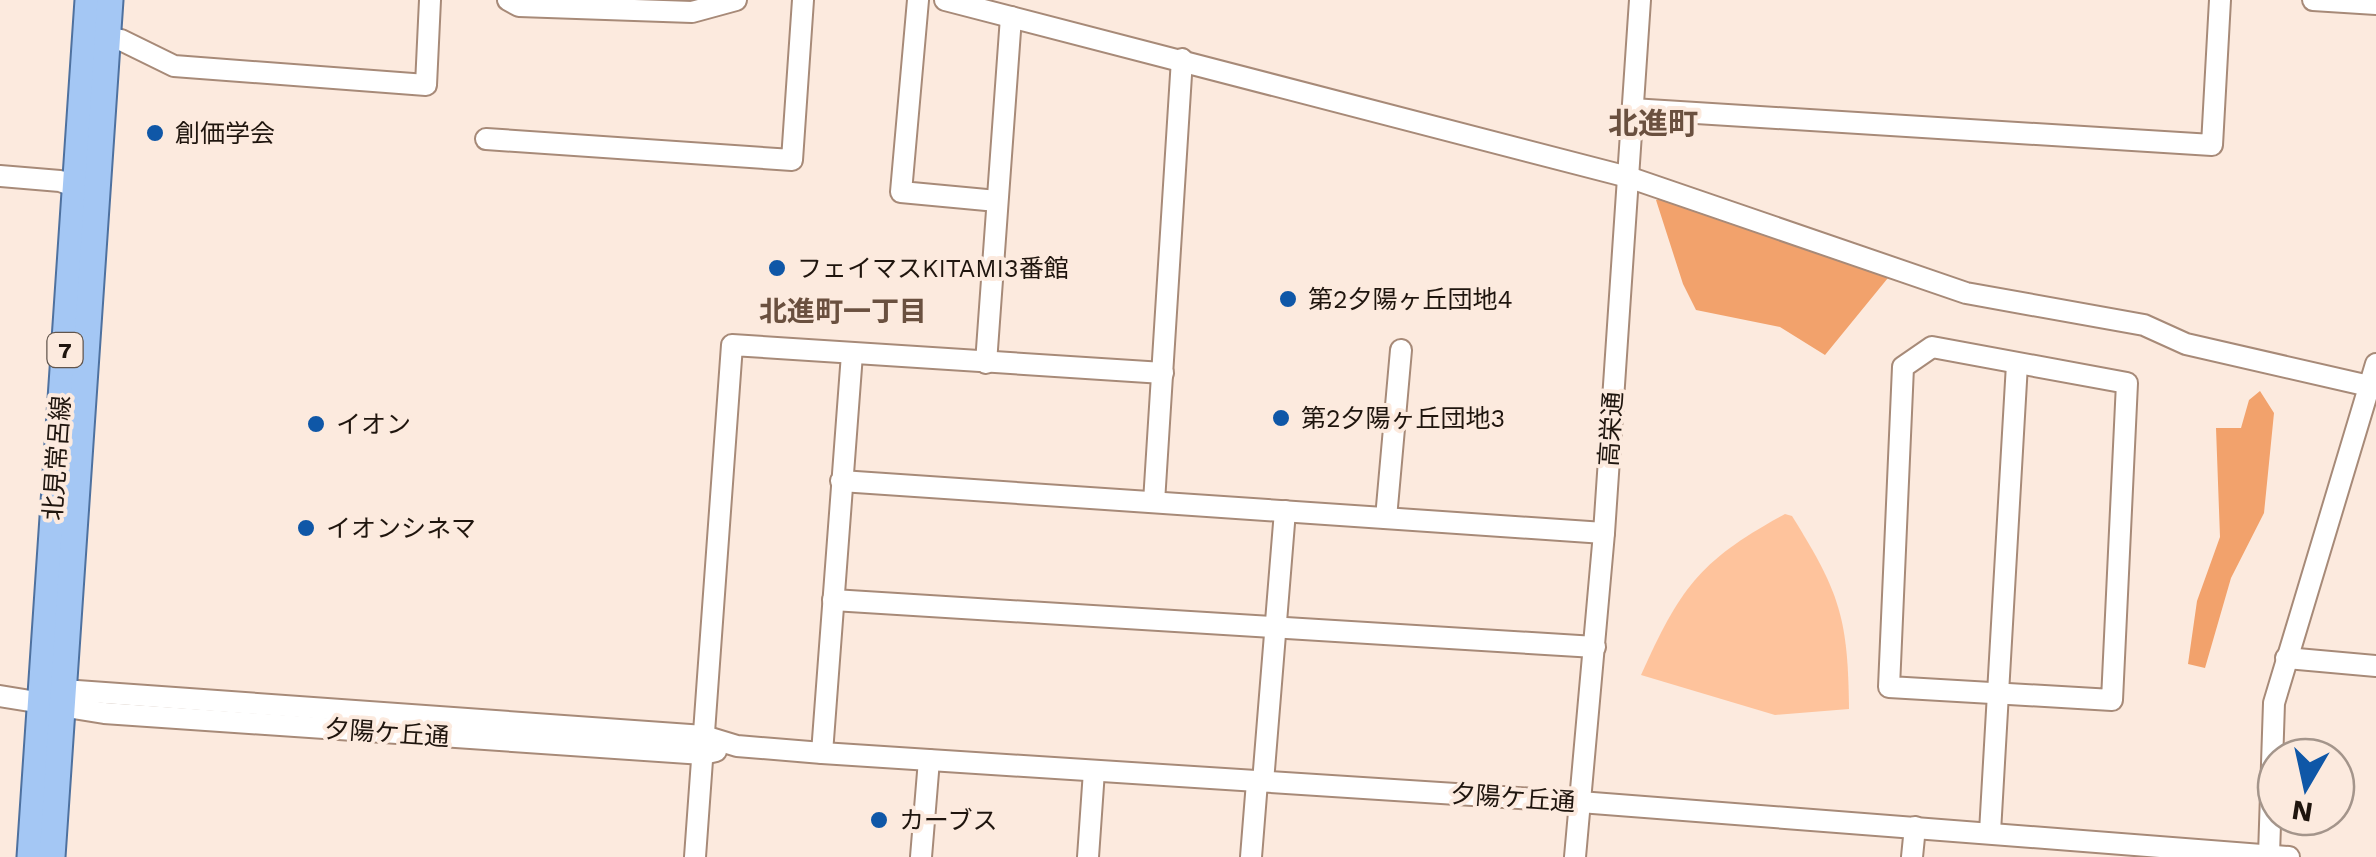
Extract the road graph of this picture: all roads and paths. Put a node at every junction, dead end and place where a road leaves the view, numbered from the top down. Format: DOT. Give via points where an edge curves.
graph roads {
  1 [pos="88,0"];
  2 [pos="110,0"];
  3 [pos="430,0"];
  4 [pos="508,0"];
  5 [pos="736,0"];
  6 [pos="803,0"];
  7 [pos="918,0"];
  8 [pos="945,0"];
  9 [pos="1640,0"];
  10 [pos="2220,0"];
  11 [pos="2313,0"];
  12 [pos="2376,4"];
  13 [pos="1011,17"];
  14 [pos="97,35"];
  15 [pos="1182,59"];
  16 [pos="1632,108"];
  17 [pos="486,139"];
  18 [pos="0,176"];
  19 [pos="1628,177"];
  20 [pos="86,191"];
  21 [pos="997,201"];
  22 [pos="1402,350"];
  23 [pos="852,354"];
  24 [pos="986,363"];
  25 [pos="2017,364"];
  26 [pos="2376,364"];
  27 [pos="1163,374"];
  28 [pos="2369,386"];
  29 [pos="841,481"];
  30 [pos="1154,502"];
  31 [pos="1285,511"];
  32 [pos="1386,518"];
  33 [pos="1604,532"];
  34 [pos="833,600"];
  35 [pos="1276,625"];
  36 [pos="1595,647"];
  37 [pos="2286,658"];
  38 [pos="2376,666"];
  39 [pos="1999,694"];
  40 [pos="0,696"];
  41 [pos="54,699"];
  42 [pos="704,745"];
  43 [pos="822,753"];
  44 [pos="929,760"];
  45 [pos="1094,771"];
  46 [pos="1260,782"];
  47 [pos="1580,802"];
  48 [pos="1915,828"];
  49 [pos="1990,832"];
  50 [pos="2170,852"];
  51 [pos="2279,856"];
  52 [pos="30,857"];
  53 [pos="52,857"];
  54 [pos="696,857"];
  55 [pos="921,857"];
  56 [pos="1088,857"];
  57 [pos="1251,857"];
  58 [pos="1576,857"];
  59 [pos="1912,857"];
  1 -- 14 [label="main road, 北見常呂線 / 7"];
  2 -- 14 [label="main road, 北見常呂線 / 7"];
  3 -- 14 [label="street" via="426,85 174,66"];
  4 -- 5 [label="street" via="518,6 692,12"];
  6 -- 17 [label="street" via="792,160"];
  7 -- 21 [label="street" via="901,192"];
  8 -- 13 [label="street"];
  9 -- 16 [label="street, 高栄通"];
  10 -- 16 [label="street" via="2212,145"];
  11 -- 12 [label="street"];
  13 -- 15 [label="street"];
  13 -- 21 [label="street"];
  14 -- 20 [label="main road, 北見常呂線 / 7"];
  15 -- 19 [label="street"];
  15 -- 27 [label="street"];
  16 -- 19 [label="street, 高栄通"];
  18 -- 20 [label="street" via="60,181"];
  19 -- 28 [label="street" via="1966,294 2144,325 2186,344"];
  19 -- 33 [label="street, 高栄通"];
  20 -- 41 [label="main road, 北見常呂線 / 7"];
  21 -- 24 [label="street"];
  22 -- 32 [label="street"];
  23 -- 24 [label="street"];
  23 -- 29 [label="street"];
  23 -- 42 [label="street" via="732,345"];
  24 -- 27 [label="street"];
  25 -- 39 [label="street"];
  25 -- 39 [label="street" via="2127,383 2112,700"];
  25 -- 39 [label="street" via="1932,347 1903,367 1889,686"];
  26 -- 28 [label="street"];
  27 -- 30 [label="street"];
  28 -- 37 [label="street"];
  29 -- 30 [label="street"];
  29 -- 34 [label="street"];
  30 -- 31 [label="street"];
  31 -- 32 [label="street"];
  31 -- 35 [label="street"];
  32 -- 33 [label="street"];
  33 -- 36 [label="street, 高栄通"];
  34 -- 35 [label="street"];
  34 -- 43 [label="street"];
  35 -- 36 [label="street"];
  35 -- 46 [label="street"];
  36 -- 47 [label="street, 高栄通"];
  37 -- 38 [label="street"];
  37 -- 51 [label="street" via="2274,703"];
  39 -- 49 [label="street"];
  40 -- 41 [label="street, 夕陽ケ丘通"];
  41 -- 42 [label="street, 夕陽ケ丘通"];
  41 -- 52 [label="main road, 北見常呂線 / 7"];
  41 -- 53 [label="main road, 北見常呂線 / 7"];
  42 -- 43 [label="street, 夕陽ケ丘通"];
  42 -- 54 [label="street"];
  43 -- 44 [label="street, 夕陽ケ丘通"];
  44 -- 45 [label="street, 夕陽ケ丘通"];
  44 -- 55 [label="street"];
  45 -- 46 [label="street, 夕陽ケ丘通"];
  45 -- 56 [label="street"];
  46 -- 47 [label="street, 夕陽ケ丘通"];
  46 -- 57 [label="street"];
  47 -- 48 [label="street, 夕陽ケ丘通"];
  47 -- 58 [label="street, 高栄通"];
  48 -- 49 [label="street, 夕陽ケ丘通"];
  48 -- 59 [label="street"];
  49 -- 50 [label="street, 夕陽ケ丘通"];
  50 -- 51 [label="street, 夕陽ケ丘通"];
}
